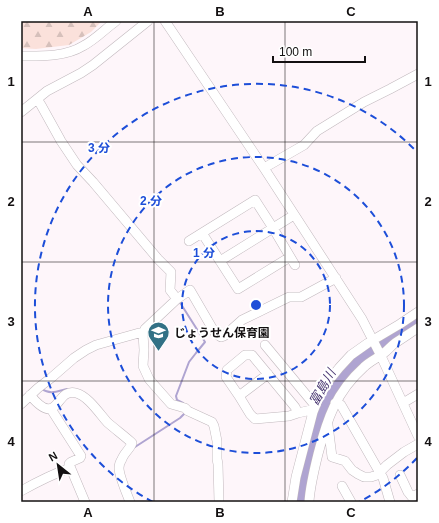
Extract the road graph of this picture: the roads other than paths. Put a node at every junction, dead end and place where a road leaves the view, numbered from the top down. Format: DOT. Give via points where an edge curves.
graph roads {
  1 [pos="116,21"];
  2 [pos="148,21"];
  3 [pos="165,21"];
  4 [pos="21,56"];
  5 [pos="418,74"];
  6 [pos="37,99"];
  7 [pos="21,112"];
  8 [pos="264,168"];
  9 [pos="294,215"];
  10 [pos="273,228"];
  11 [pos="202,233"];
  12 [pos="188,242"];
  13 [pos="220,261"];
  14 [pos="336,278"];
  15 [pos="176,299"];
  16 [pos="418,312"];
  17 [pos="418,328"];
  18 [pos="143,333"];
  19 [pos="373,341"];
  20 [pos="265,345"];
  21 [pos="380,354"];
  22 [pos="268,374"];
  23 [pos="418,394"];
  24 [pos="30,395"];
  25 [pos="239,396"];
  26 [pos="336,402"];
  27 [pos="403,403"];
  28 [pos="21,404"];
  29 [pos="314,408"];
  30 [pos="51,409"];
  31 [pos="298,412"];
  32 [pos="327,422"];
  33 [pos="418,436"];
  34 [pos="418,444"];
  35 [pos="70,468"];
  36 [pos="380,472"];
  37 [pos="400,475"];
  38 [pos="342,486"];
  39 [pos="21,492"];
  40 [pos="413,498"];
  41 [pos="85,502"];
  42 [pos="130,502"];
  43 [pos="219,502"];
  44 [pos="292,502"];
  45 [pos="309,502"];
  46 [pos="351,502"];
  47 [pos="390,502"];
  1 -- 4 [label="street" via="83,47 70,52"];
  2 -- 6 [label="street" via="93,65"];
  3 -- 8 [label="street"];
  5 -- 8 [label="street" via="364,102 317,131 304,145"];
  6 -- 7 [label="street"];
  6 -- 15 [label="street" via="77,165 171,272 170,290"];
  8 -- 9 [label="street"];
  9 -- 10 [label="street"];
  9 -- 14 [label="street"];
  10 -- 11 [label="street" via="255,200"];
  10 -- 13 [label="street"];
  10 -- 13 [label="street" via="292,261 238,289"];
  11 -- 12 [label="street"];
  11 -- 13 [label="street"];
  14 -- 15 [label="street" via="301,297 288,297 242,320 221,338 190,290"];
  14 -- 19 [label="street"];
  15 -- 18 [label="street"];
  16 -- 19 [label="street"];
  17 -- 21 [label="street"];
  18 -- 24 [label="street" via="86,350"];
  18 -- 43 [label="street" via="143,366 149,379 171,404 212,422 214,426 217,441"];
  19 -- 21 [label="street"];
  19 -- 29 [label="street" via="351,355 339,368"];
  20 -- 29 [label="street" via="313,403"];
  21 -- 26 [label="street" via="352,378"];
  21 -- 27 [label="street"];
  22 -- 25 [label="street"];
  22 -- 25 [label="street" via="252,355 245,355 227,370 226,377"];
  22 -- 31 [label="street"];
  23 -- 27 [label="street"];
  24 -- 28 [label="street"];
  24 -- 30 [label="street" via="42,407"];
  25 -- 31 [label="street" via="255,419 289,416"];
  26 -- 32 [label="street"];
  26 -- 36 [label="street"];
  27 -- 33 [label="street"];
  29 -- 31 [label="street"];
  29 -- 44 [label="street"];
  30 -- 35 [label="street" via="81,456 69,464"];
  30 -- 42 [label="street" via="69,393 83,395 108,423 132,443 124,454 119,469"];
  32 -- 36 [label="street" via="332,457 345,461 352,470 364,477 371,477"];
  32 -- 45 [label="street" via="310,488"];
  34 -- 36 [label="street"];
  35 -- 39 [label="street"];
  35 -- 41 [label="street"];
  36 -- 47 [label="street"];
  37 -- 40 [label="street"];
  38 -- 46 [label="street"];
}
